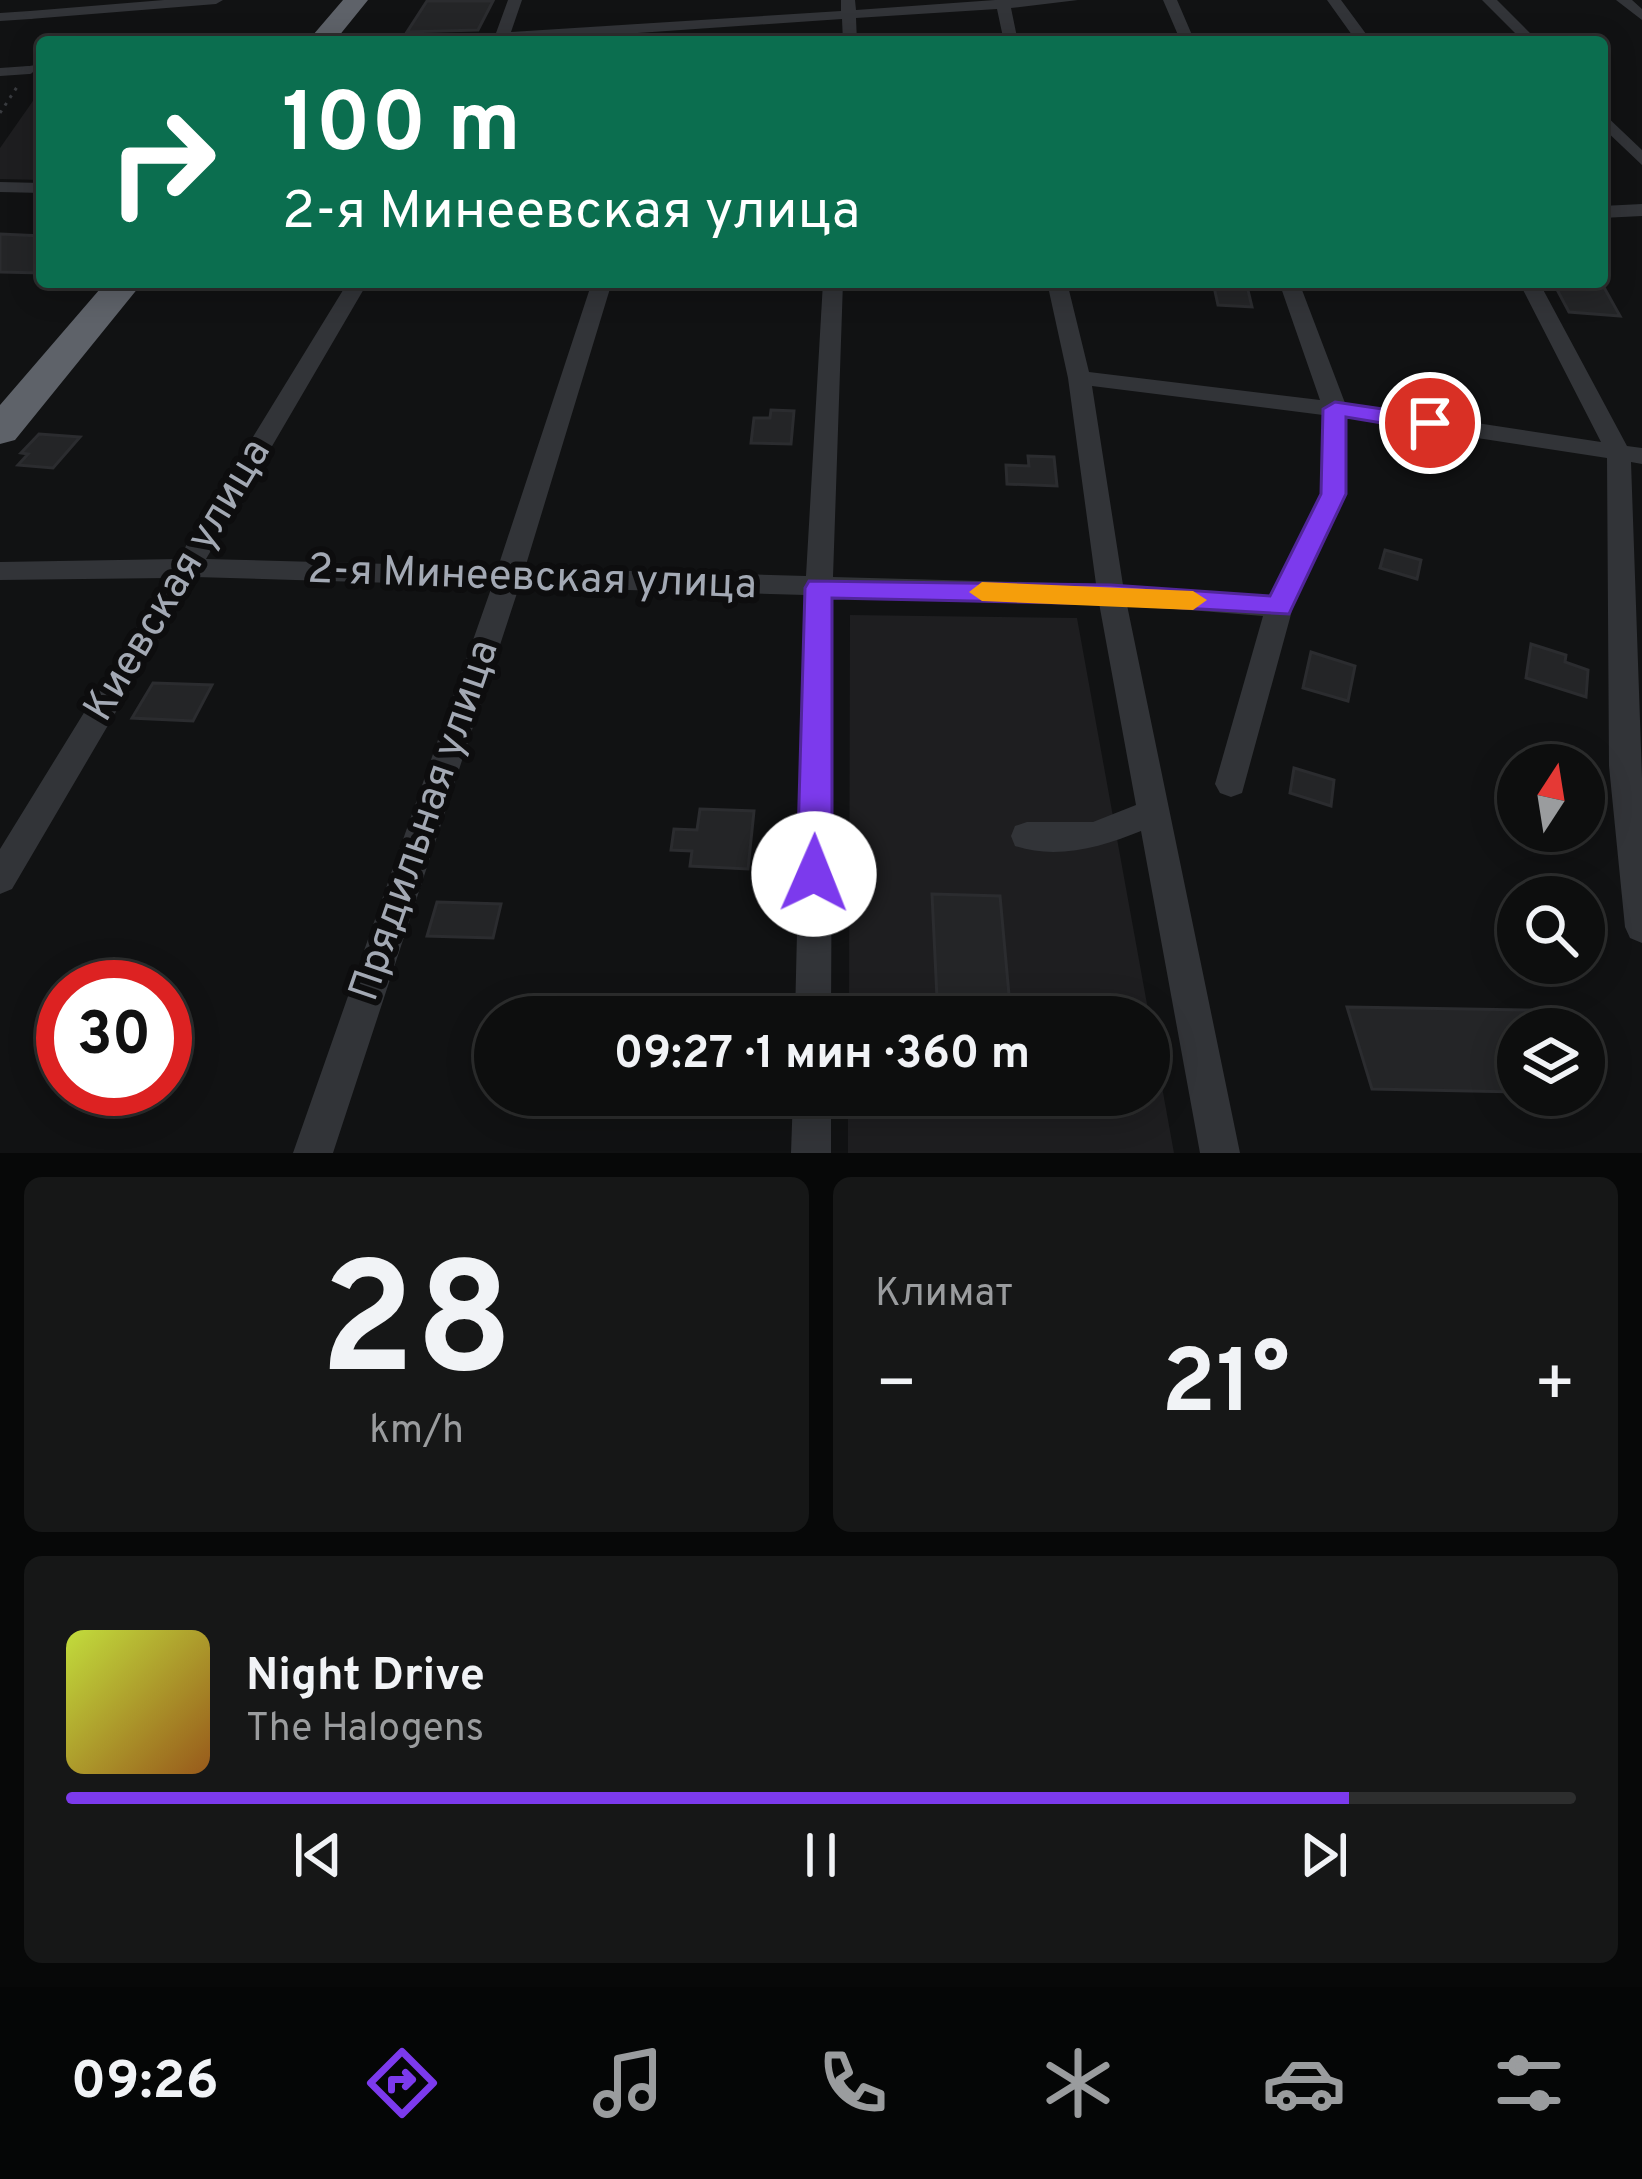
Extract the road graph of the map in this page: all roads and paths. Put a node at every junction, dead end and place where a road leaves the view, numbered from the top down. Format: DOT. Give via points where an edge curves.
graph roads {
  1 [pos="212,0"];
  2 [pos="356,0"];
  3 [pos="368,0"];
  4 [pos="515,0"];
  5 [pos="1071,0"];
  6 [pos="1170,0"];
  7 [pos="1334,0"];
  8 [pos="1489,0"];
  9 [pos="1623,0"];
  10 [pos="1004,2"];
  11 [pos="849,8"];
  12 [pos="30,15"];
  13 [pos="1642,16"];
  14 [pos="0,17"];
  15 [pos="678,35"];
  16 [pos="325,36"];
  17 [pos="339,36"];
  18 [pos="502,36"];
  19 [pos="643,36"];
  20 [pos="1010,36"];
  21 [pos="1185,36"];
  22 [pos="1361,36"];
  23 [pos="1526,36"];
  24 [pos="36,69"];
  25 [pos="0,72"];
  26 [pos="0,112"];
  27 [pos="1608,123"];
  28 [pos="1642,160"];
  29 [pos="0,187"];
  30 [pos="36,188"];
  31 [pos="1642,210"];
  32 [pos="1608,212"];
  33 [pos="102,288"];
  34 [pos="120,288"];
  35 [pos="354,288"];
  36 [pos="600,288"];
  37 [pos="833,288"];
  38 [pos="1058,288"];
  39 [pos="1291,288"];
  40 [pos="1533,288"];
  41 [pos="1079,378"];
  42 [pos="0,403"];
  43 [pos="1335,409"];
  44 [pos="0,430"];
  45 [pos="1630,454"];
  46 [pos="186,568"];
  47 [pos="0,572"];
  48 [pos="508,579"];
  49 [pos="819,588"];
  50 [pos="1111,594"];
  51 [pos="1279,607"];
  52 [pos="1634,641"];
  53 [pos="1634,768"];
  54 [pos="1232,784"];
  55 [pos="1154,812"];
  56 [pos="1028,836"];
  57 [pos="0,879"];
  58 [pos="1642,927"];
  59 [pos="813,996"];
  60 [pos="812,1116"];
  61 [pos="314,1153"];
  62 [pos="811,1153"];
  63 [pos="1220,1153"];
  1 -- 12 [label="street"];
  2 -- 16 [label="highway"];
  3 -- 17 [label="highway"];
  4 -- 18 [label="street"];
  5 -- 10 [label="street"];
  6 -- 21 [label="street"];
  7 -- 22 [label="street"];
  8 -- 23 [label="street"];
  9 -- 13 [label="street"];
  10 -- 11 [label="street"];
  10 -- 20 [label="street"];
  11 -- 15 [label="street"];
  12 -- 14 [label="lane"];
  15 -- 19 [label="street"];
  24 -- 25 [label="lane"];
  24 -- 26 [label="path"];
  27 -- 28 [label="street"];
  29 -- 30 [label="street"];
  31 -- 32 [label="street"];
  33 -- 42 [label="highway"];
  34 -- 44 [label="highway"];
  35 -- 46 [label="street, Киевская улица"];
  36 -- 48 [label="street, Прядильная улица"];
  37 -- 49 [label="street"];
  38 -- 41 [label="street"];
  39 -- 43 [label="street"];
  40 -- 45 [label="street"];
  41 -- 43 [label="street"];
  41 -- 50 [label="street"];
  43 -- 45 [label="street"];
  43 -- 51 [label="street" via="1334,494"];
  45 -- 52 [label="street"];
  46 -- 47 [label="street, 2-я Минеевская улица"];
  46 -- 48 [label="street, 2-я Минеевская улица"];
  46 -- 57 [label="street, Киевская улица"];
  48 -- 49 [label="street, 2-я Минеевская улица"];
  48 -- 61 [label="street, Прядильная улица"];
  49 -- 50 [label="street, 2-я Минеевская улица"];
  49 -- 59 [label="street"];
  50 -- 51 [label="street, 2-я Минеевская улица"];
  50 -- 55 [label="street"];
  51 -- 54 [label="street"];
  52 -- 53 [label="street"];
  53 -- 58 [label="street"];
  55 -- 56 [label="street" via="1094,836"];
  55 -- 63 [label="street"];
  60 -- 62 [label="street"];
}
